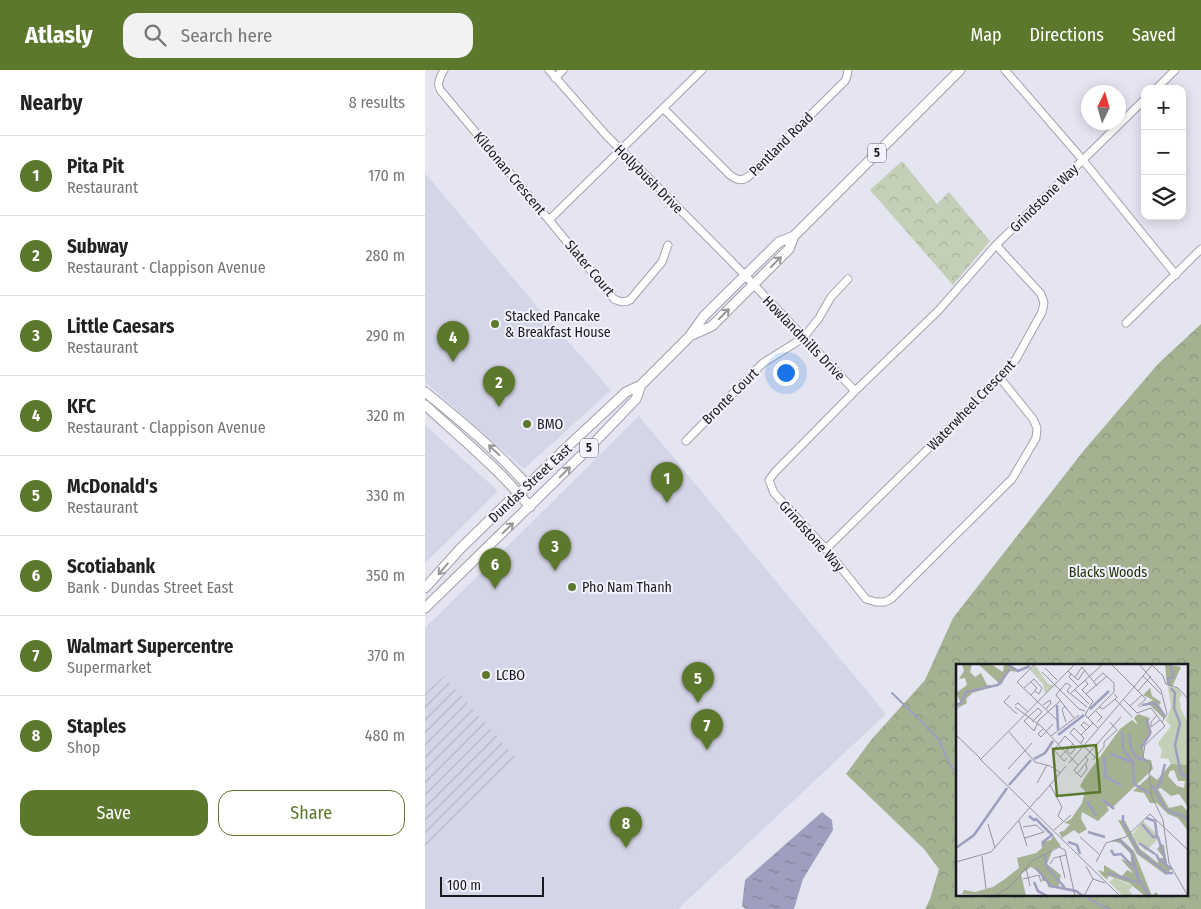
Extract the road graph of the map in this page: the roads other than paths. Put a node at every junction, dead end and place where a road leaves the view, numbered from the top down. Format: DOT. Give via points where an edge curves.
graph roads {
  1 [pos="444,70"];
  2 [pos="549,70"];
  3 [pos="563,70"];
  4 [pos="702,70"];
  5 [pos="848,70"];
  6 [pos="961,70"];
  7 [pos="1005,70"];
  8 [pos="1175,70"];
  9 [pos="555,78"];
  10 [pos="1160,85"];
  11 [pos="1141,103"];
  12 [pos="663,108"];
  13 [pos="621,150"];
  14 [pos="1082,159"];
  15 [pos="549,220"];
  16 [pos="794,236"];
  17 [pos="668,245"];
  18 [pos="996,245"];
  19 [pos="1201,249"];
  20 [pos="1176,274"];
  21 [pos="745,276"];
  22 [pos="848,279"];
  23 [pos="753,285"];
  24 [pos="1126,323"];
  25 [pos="689,337"];
  26 [pos="803,338"];
  27 [pos="1000,378"];
  28 [pos="641,385"];
  29 [pos="855,391"];
  30 [pos="425,392"];
  31 [pos="425,405"];
  32 [pos="685,442"];
  33 [pos="528,486"];
  34 [pos="519,494"];
  35 [pos="539,498"];
  36 [pos="530,507"];
  37 [pos="826,549"];
  38 [pos="425,588"];
  39 [pos="425,608"];
  1 -- 15 [label="street, Kildonan Crescent" via="438,87"];
  2 -- 9 [label="street, Hollybush Drive"];
  3 -- 9 [label="street"];
  4 -- 12 [label="street, Kildonan Crescent"];
  5 -- 12 [label="street, Pentland Road" via="845,81 745,179 735,179 730,175"];
  6 -- 16 [label="main road, Dundas Street East / 5"];
  7 -- 14 [label="street"];
  8 -- 10 [label="street"];
  9 -- 13 [label="street, Hollybush Drive"];
  11 -- 14 [label="street, Grindstone Way"];
  12 -- 13 [label="street, Kildonan Crescent"];
  13 -- 15 [label="street, Kildonan Crescent"];
  13 -- 21 [label="street, Hollybush Drive"];
  14 -- 18 [label="street, Grindstone Way"];
  14 -- 20 [label="street"];
  15 -- 17 [label="street, Slater Court" via="600,283 620,302 630,300 662,262"];
  16 -- 21 [label="main road, Dundas Street East / 5" via="779,242"];
  23 -- 16 [label="main road, Dundas Street East / 5, one-way" via="789,249"];
  18 -- 27 [label="street, Waterwheel Crescent" via="1041,294 1044,302 1042,312 1016,359"];
  18 -- 29 [label="street, Grindstone Way" via="939,310"];
  19 -- 20 [label="street"];
  20 -- 24 [label="street"];
  21 -- 23 [label="street, Hollybush Drive"];
  21 -- 25 [label="main road, Dundas Street East / 5" via="704,316"];
  22 -- 26 [label="street, Bronte Court" via="831,297"];
  25 -- 23 [label="main road, Dundas Street East / 5, one-way" via="711,326"];
  23 -- 26 [label="street, Howlandmills Drive"];
  25 -- 28 [label="main road, Dundas Street East / 5"];
  26 -- 29 [label="street, Howlandmills Drive"];
  26 -- 32 [label="street, Bronte Court" via="763,363"];
  27 -- 37 [label="street, Waterwheel Crescent"];
  27 -- 37 [label="street, Grindstone Way" via="1033,419 1037,428 1036,438 1012,479 891,599 876,602 866,598"];
  28 -- 33 [label="main road, Dundas Street East / 5" via="626,392"];
  35 -- 28 [label="main road, Dundas Street East / 5, one-way" via="636,399"];
  29 -- 37 [label="street, Grindstone Way" via="769,480 774,493"];
  33 -- 30 [label="main road, one-way" via="486,443"];
  31 -- 34 [label="main road"];
  33 -- 34 [label="main road, Dundas Street East / 5"];
  33 -- 35 [label="street"];
  34 -- 36 [label="main road"];
  34 -- 38 [label="main road, Dundas Street East / 5, one-way"];
  35 -- 36 [label="main road, Dundas Street East / 5"];
  39 -- 36 [label="main road, Dundas Street East / 5, one-way"];
}
